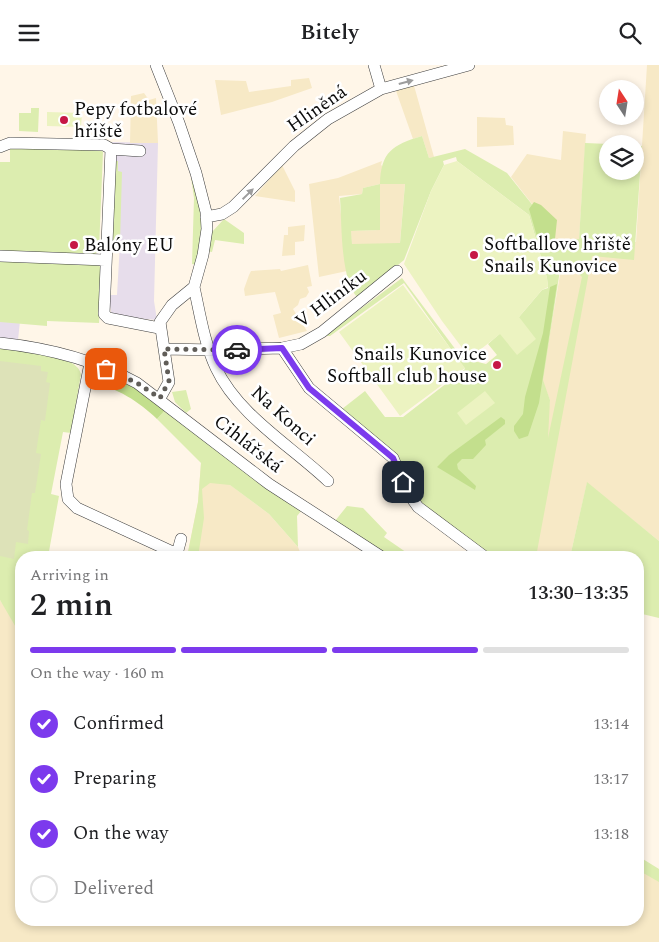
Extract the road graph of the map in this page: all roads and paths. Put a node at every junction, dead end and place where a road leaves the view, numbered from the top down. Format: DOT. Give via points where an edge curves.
graph roads {
  1 [pos="156,65"];
  2 [pos="374,65"];
  3 [pos="469,65"];
  4 [pos="381,89"];
  5 [pos="0,147"];
  6 [pos="111,149"];
  7 [pos="140,151"];
  8 [pos="206,217"];
  9 [pos="0,256"];
  10 [pos="106,260"];
  11 [pos="398,271"];
  12 [pos="194,287"];
  13 [pos="159,328"];
  14 [pos="0,343"];
  15 [pos="282,348"];
  16 [pos="164,349"];
  17 [pos="209,350"];
  18 [pos="90,363"];
  19 [pos="160,398"];
  20 [pos="328,481"];
  21 [pos="181,539"];
  22 [pos="166,551"];
  23 [pos="177,551"];
  24 [pos="373,551"];
  25 [pos="477,551"];
  1 -- 8 [label="street" via="196,173"];
  2 -- 4 [label="street"];
  4 -- 3 [label="street, Hliněná, one-way"];
  8 -- 4 [label="street, Hliněná, one-way" via="226,212 309,134 328,119"];
  5 -- 6 [label="street" via="10,143 38,143 104,145"];
  6 -- 7 [label="street"];
  6 -- 10 [label="street"];
  8 -- 12 [label="street" via="206,240"];
  9 -- 10 [label="street"];
  10 -- 13 [label="street" via="104,316"];
  11 -- 15 [label="street, V Hliníku" via="317,335 301,344"];
  12 -- 13 [label="street" via="166,312"];
  12 -- 17 [label="street, Na Konci"];
  13 -- 16 [label="street"];
  14 -- 18 [label="street, Cihlářská" via="42,349"];
  15 -- 17 [label="street, V Hliníku"];
  15 -- 25 [label="street, V Hliníku" via="309,388 393,458 408,493 418,507"];
  16 -- 17 [label="street, V Hliníku"];
  16 -- 19 [label="street" via="169,381"];
  17 -- 20 [label="street, Na Konci" via="221,378 238,400"];
  18 -- 19 [label="street, Cihlářská" via="130,379"];
  18 -- 22 [label="street" via="66,484 68,499 81,509"];
  19 -- 24 [label="street, Cihlářská" via="269,484"];
  21 -- 23 [label="street"];
}
